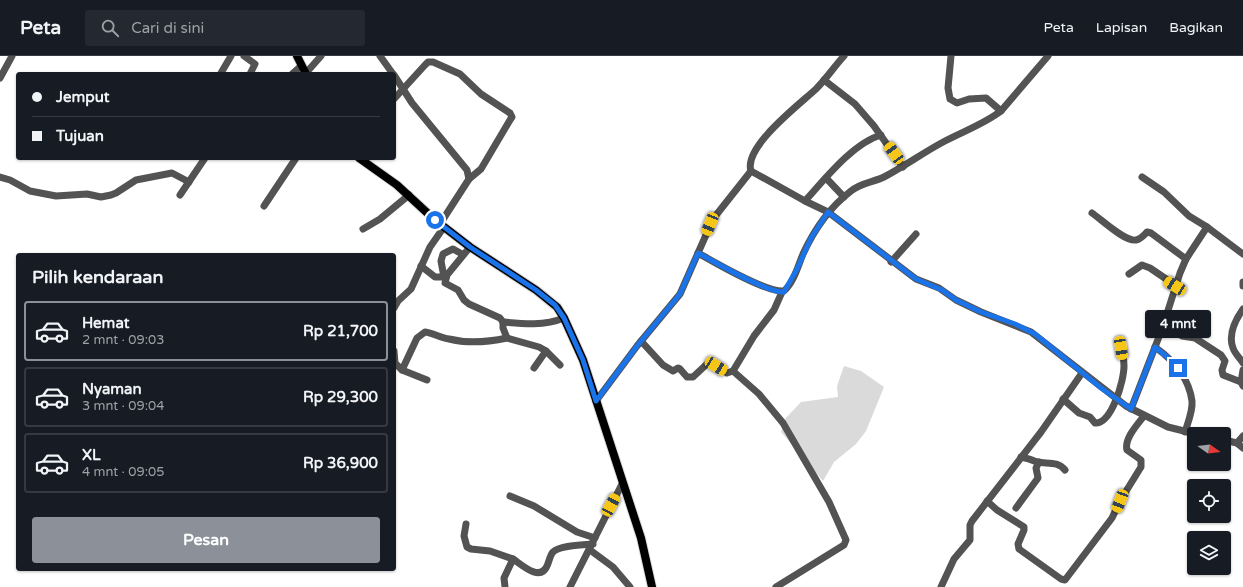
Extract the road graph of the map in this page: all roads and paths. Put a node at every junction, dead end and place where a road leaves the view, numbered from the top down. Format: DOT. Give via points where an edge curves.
graph roads {
  1 [pos="12,56"];
  2 [pos="231,56"];
  3 [pos="244,56"];
  4 [pos="296,56"];
  5 [pos="321,56"];
  6 [pos="380,56"];
  7 [pos="844,56"];
  8 [pos="951,56"];
  9 [pos="1048,56"];
  10 [pos="301,66"];
  11 [pos="222,72"];
  12 [pos="251,72"];
  13 [pos="294,72"];
  14 [pos="305,72"];
  15 [pos="308,72"];
  16 [pos="392,72"];
  17 [pos="0,78"];
  18 [pos="396,78"];
  19 [pos="824,80"];
  20 [pos="402,89"];
  21 [pos="396,96"];
  22 [pos="1001,111"];
  23 [pos="881,135"];
  24 [pos="204,160"];
  25 [pos="295,160"];
  26 [pos="362,160"];
  27 [pos="903,167"];
  28 [pos="752,171"];
  29 [pos="0,177"];
  30 [pos="1142,177"];
  31 [pos="826,178"];
  32 [pos="469,179"];
  33 [pos="189,182"];
  34 [pos="180,195"];
  35 [pos="409,195"];
  36 [pos="844,197"];
  37 [pos="805,201"];
  38 [pos="264,206"];
  39 [pos="828,212"];
  40 [pos="1092,213"];
  41 [pos="442,225"];
  42 [pos="1207,227"];
  43 [pos="363,229"];
  44 [pos="916,234"];
  45 [pos="470,247"];
  46 [pos="698,253"];
  47 [pos="462,254"];
  48 [pos="1243,254"];
  49 [pos="1186,259"];
  50 [pos="891,262"];
  51 [pos="421,266"];
  52 [pos="1128,274"];
  53 [pos="445,277"];
  54 [pos="1243,282"];
  55 [pos="1175,286"];
  56 [pos="1243,286"];
  57 [pos="782,292"];
  58 [pos="396,304"];
  59 [pos="1243,310"];
  60 [pos="564,318"];
  61 [pos="503,322"];
  62 [pos="1163,326"];
  63 [pos="507,338"];
  64 [pos="641,341"];
  65 [pos="1119,342"];
  66 [pos="1155,347"];
  67 [pos="546,351"];
  68 [pos="396,363"];
  69 [pos="1243,364"];
  70 [pos="560,365"];
  71 [pos="534,368"];
  72 [pos="402,370"];
  73 [pos="1243,370"];
  74 [pos="733,371"];
  75 [pos="1082,372"];
  76 [pos="427,380"];
  77 [pos="1242,384"];
  78 [pos="1063,399"];
  79 [pos="1117,399"];
  80 [pos="596,401"];
  81 [pos="1131,409"];
  82 [pos="1144,416"];
  83 [pos="1185,432"];
  84 [pos="1243,436"];
  85 [pos="1240,446"];
  86 [pos="1021,457"];
  87 [pos="1039,462"];
  88 [pos="1066,470"];
  89 [pos="622,484"];
  90 [pos="510,496"];
  91 [pos="987,502"];
  92 [pos="1016,508"];
  93 [pos="466,524"];
  94 [pos="592,544"];
  95 [pos="513,560"];
  96 [pos="505,587"];
  97 [pos="570,587"];
  98 [pos="630,587"];
  99 [pos="652,587"];
  100 [pos="776,587"];
  101 [pos="941,587"];
  1 -- 17 [label="street"];
  2 -- 11 [label="street"];
  3 -- 12 [label="street" via="255,64"];
  4 -- 10 [label="main road"];
  5 -- 15 [label="street"];
  6 -- 16 [label="street"];
  7 -- 19 [label="street"];
  8 -- 22 [label="street" via="948,88 950,99 957,103 986,98"];
  9 -- 22 [label="street"];
  10 -- 13 [label="street"];
  10 -- 14 [label="main road"];
  18 -- 20 [label="street"];
  19 -- 23 [label="street" via="855,104"];
  19 -- 28 [label="street" via="785,115 757,148 751,159"];
  20 -- 21 [label="street"];
  20 -- 32 [label="street" via="467,170"];
  20 -- 32 [label="street" via="428,62 433,62 460,74 481,94 512,115 481,169"];
  22 -- 27 [label="street" via="944,141"];
  23 -- 27 [label="street"];
  23 -- 31 [label="street" via="842,160"];
  24 -- 33 [label="street"];
  25 -- 38 [label="street"];
  26 -- 35 [label="main road"];
  27 -- 36 [label="street" via="855,188"];
  28 -- 37 [label="street"];
  28 -- 46 [label="street" via="717,212"];
  29 -- 33 [label="street" via="30,191 56,196 88,194 101,197 116,193 136,180 172,173"];
  30 -- 42 [label="street" via="1164,192 1189,216"];
  31 -- 36 [label="street"];
  31 -- 37 [label="street"];
  32 -- 41 [label="street"];
  33 -- 34 [label="street"];
  35 -- 41 [label="main road"];
  35 -- 43 [label="street" via="380,219"];
  36 -- 39 [label="street"];
  37 -- 39 [label="street"];
  39 -- 50 [label="street"];
  39 -- 57 [label="street" via="811,238 786,290"];
  40 -- 49 [label="street" via="1131,240 1140,239 1147,232 1152,233"];
  41 -- 45 [label="main road"];
  41 -- 51 [label="street"];
  42 -- 48 [label="street"];
  42 -- 49 [label="street"];
  44 -- 50 [label="street"];
  45 -- 47 [label="street"];
  45 -- 60 [label="main road" via="550,300"];
  46 -- 57 [label="street" via="742,277"];
  46 -- 64 [label="street" via="680,294"];
  47 -- 53 [label="street"];
  47 -- 53 [label="street" via="453,249 443,254 441,261"];
  49 -- 55 [label="street"];
  50 -- 75 [label="street" via="916,279 942,290 961,302 1031,332"];
  51 -- 53 [label="street" via="435,277"];
  51 -- 58 [label="street" via="411,289"];
  52 -- 55 [label="street" via="1142,265"];
  53 -- 61 [label="street" via="445,282 458,290 464,300 500,318"];
  54 -- 56 [label="street"];
  55 -- 62 [label="street"];
  57 -- 74 [label="street" via="774,310 754,336"];
  59 -- 69 [label="street" via="1232,330 1231,340 1232,347"];
  60 -- 61 [label="street" via="543,324"];
  60 -- 80 [label="main road" via="583,360"];
  61 -- 63 [label="street"];
  62 -- 66 [label="street"];
  62 -- 77 [label="street" via="1182,336 1195,338 1221,355 1225,361 1223,375"];
  63 -- 67 [label="street"];
  63 -- 72 [label="street" via="488,342 468,342 425,332 417,338"];
  64 -- 74 [label="street" via="663,365 673,371 679,368 689,378 708,363 727,372"];
  64 -- 80 [label="street"];
  65 -- 79 [label="street" via="1124,366"];
  66 -- 81 [label="street"];
  66 -- 83 [label="street" via="1178,368 1189,391 1192,401"];
  67 -- 70 [label="street"];
  67 -- 71 [label="street"];
  68 -- 72 [label="street"];
  72 -- 76 [label="street"];
  73 -- 77 [label="street"];
  74 -- 100 [label="street" via="759,394 783,423 829,502 846,540 844,545"];
  75 -- 78 [label="street"];
  75 -- 79 [label="street"];
  78 -- 79 [label="street" via="1096,423 1104,420"];
  78 -- 86 [label="street"];
  79 -- 81 [label="street"];
  80 -- 89 [label="main road"];
  81 -- 82 [label="street"];
  82 -- 83 [label="street"];
  82 -- 91 [label="street" via="1126,446 1127,450 1141,460 1141,467 1109,523 1065,580 1020,549 1018,544 1024,527"];
  84 -- 85 [label="street"];
  86 -- 87 [label="street"];
  86 -- 91 [label="street"];
  87 -- 88 [label="street" via="1053,462"];
  87 -- 92 [label="street" via="1036,468 1038,478"];
  89 -- 94 [label="street"];
  89 -- 99 [label="main road" via="641,538"];
  90 -- 94 [label="street" via="534,506"];
  91 -- 101 [label="street" via="972,521 970,540 954,559"];
  93 -- 95 [label="street" via="464,536 467,547 490,551"];
  94 -- 95 [label="street" via="555,550 551,554 546,570 538,573"];
  94 -- 97 [label="street"];
  94 -- 98 [label="street"];
  95 -- 96 [label="street" via="504,578"];
}
